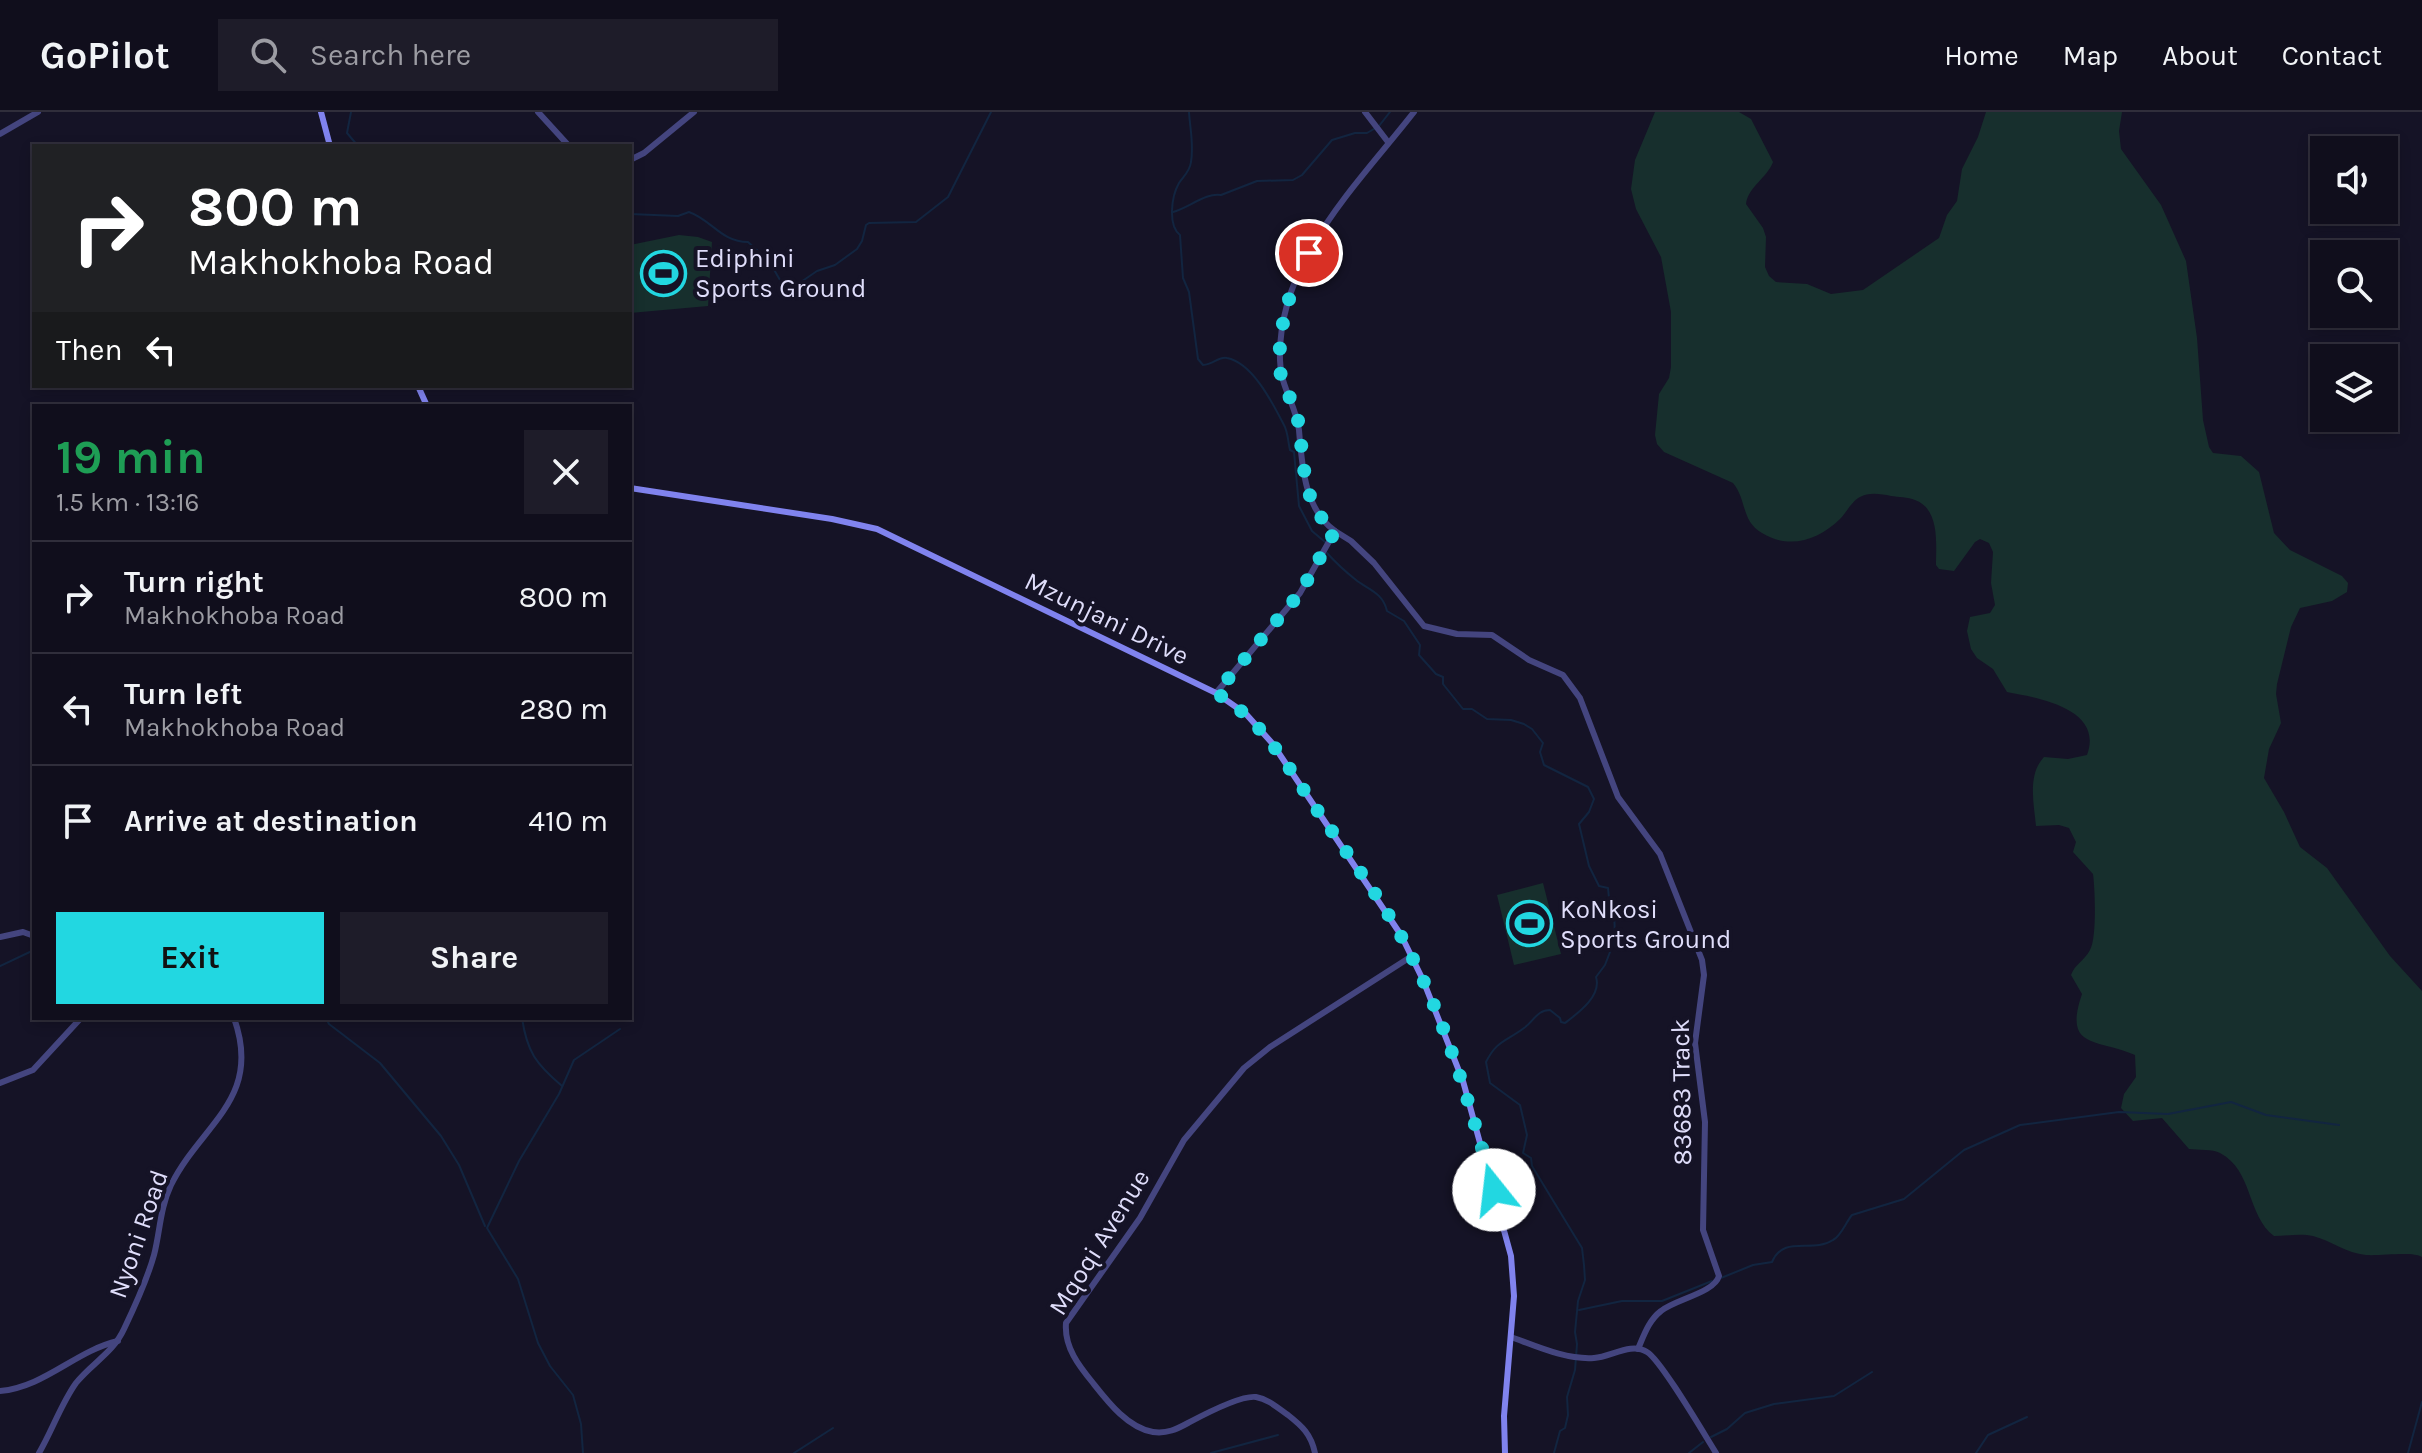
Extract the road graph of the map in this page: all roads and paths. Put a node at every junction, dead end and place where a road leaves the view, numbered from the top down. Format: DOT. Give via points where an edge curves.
graph roads {
  1 [pos="38,112"];
  2 [pos="321,112"];
  3 [pos="538,112"];
  4 [pos="694,112"];
  5 [pos="1365,112"];
  6 [pos="1414,112"];
  7 [pos="0,134"];
  8 [pos="1388,142"];
  9 [pos="329,144"];
  10 [pos="567,144"];
  11 [pos="632,159"];
  12 [pos="632,488"];
  13 [pos="1335,531"];
  14 [pos="1216,693"];
  15 [pos="32,935"];
  16 [pos="0,937"];
  17 [pos="1412,956"];
  18 [pos="79,1020"];
  19 [pos="235,1020"];
  20 [pos="0,1083"];
  21 [pos="1511,1337"];
  22 [pos="118,1341"];
  23 [pos="1638,1349"];
  24 [pos="0,1391"];
  25 [pos="39,1453"];
  26 [pos="1315,1453"];
  27 [pos="1505,1453"];
  28 [pos="1716,1453"];
  1 -- 7 [label="street"];
  2 -- 9 [label="main road"];
  3 -- 10 [label="street"];
  4 -- 11 [label="street"];
  5 -- 8 [label="street"];
  6 -- 8 [label="street"];
  8 -- 13 [label="street" via="1309,253 1281,333 1281,377 1296,414 1304,476 1320,515"];
  12 -- 14 [label="main road, Mzunjani Drive" via="877,529"];
  13 -- 14 [label="street" via="1300,593"];
  13 -- 23 [label="street, 83683 Track" via="1374,563 1424,626 1492,635 1570,683 1618,797 1660,854 1700,952 1704,975 1695,1046 1705,1122 1703,1230 1719,1276 1713,1286 1660,1311"];
  14 -- 17 [label="main road, Mzunjani Drive" via="1246,714 1272,743"];
  15 -- 16 [label="street"];
  17 -- 21 [label="main road, Mzunjani Drive" via="1463,1081 1508,1240 1514,1287"];
  17 -- 26 [label="street, Mqoqi Avenue" via="1244,1068 1184,1140 1140,1218 1066,1323 1070,1348 1087,1376 1141,1428 1169,1431 1254,1397 1304,1427"];
  18 -- 20 [label="street" via="33,1070"];
  19 -- 22 [label="street, Nyoni Road" via="243,1053 233,1091 221,1117 171,1185 153,1259"];
  21 -- 23 [label="street" via="1586,1358"];
  21 -- 27 [label="main road, Mzunjani Drive"];
  22 -- 24 [label="street" via="26,1387"];
  22 -- 25 [label="street, Nyoni Road" via="77,1383"];
  23 -- 28 [label="street" via="1655,1358"];
}
